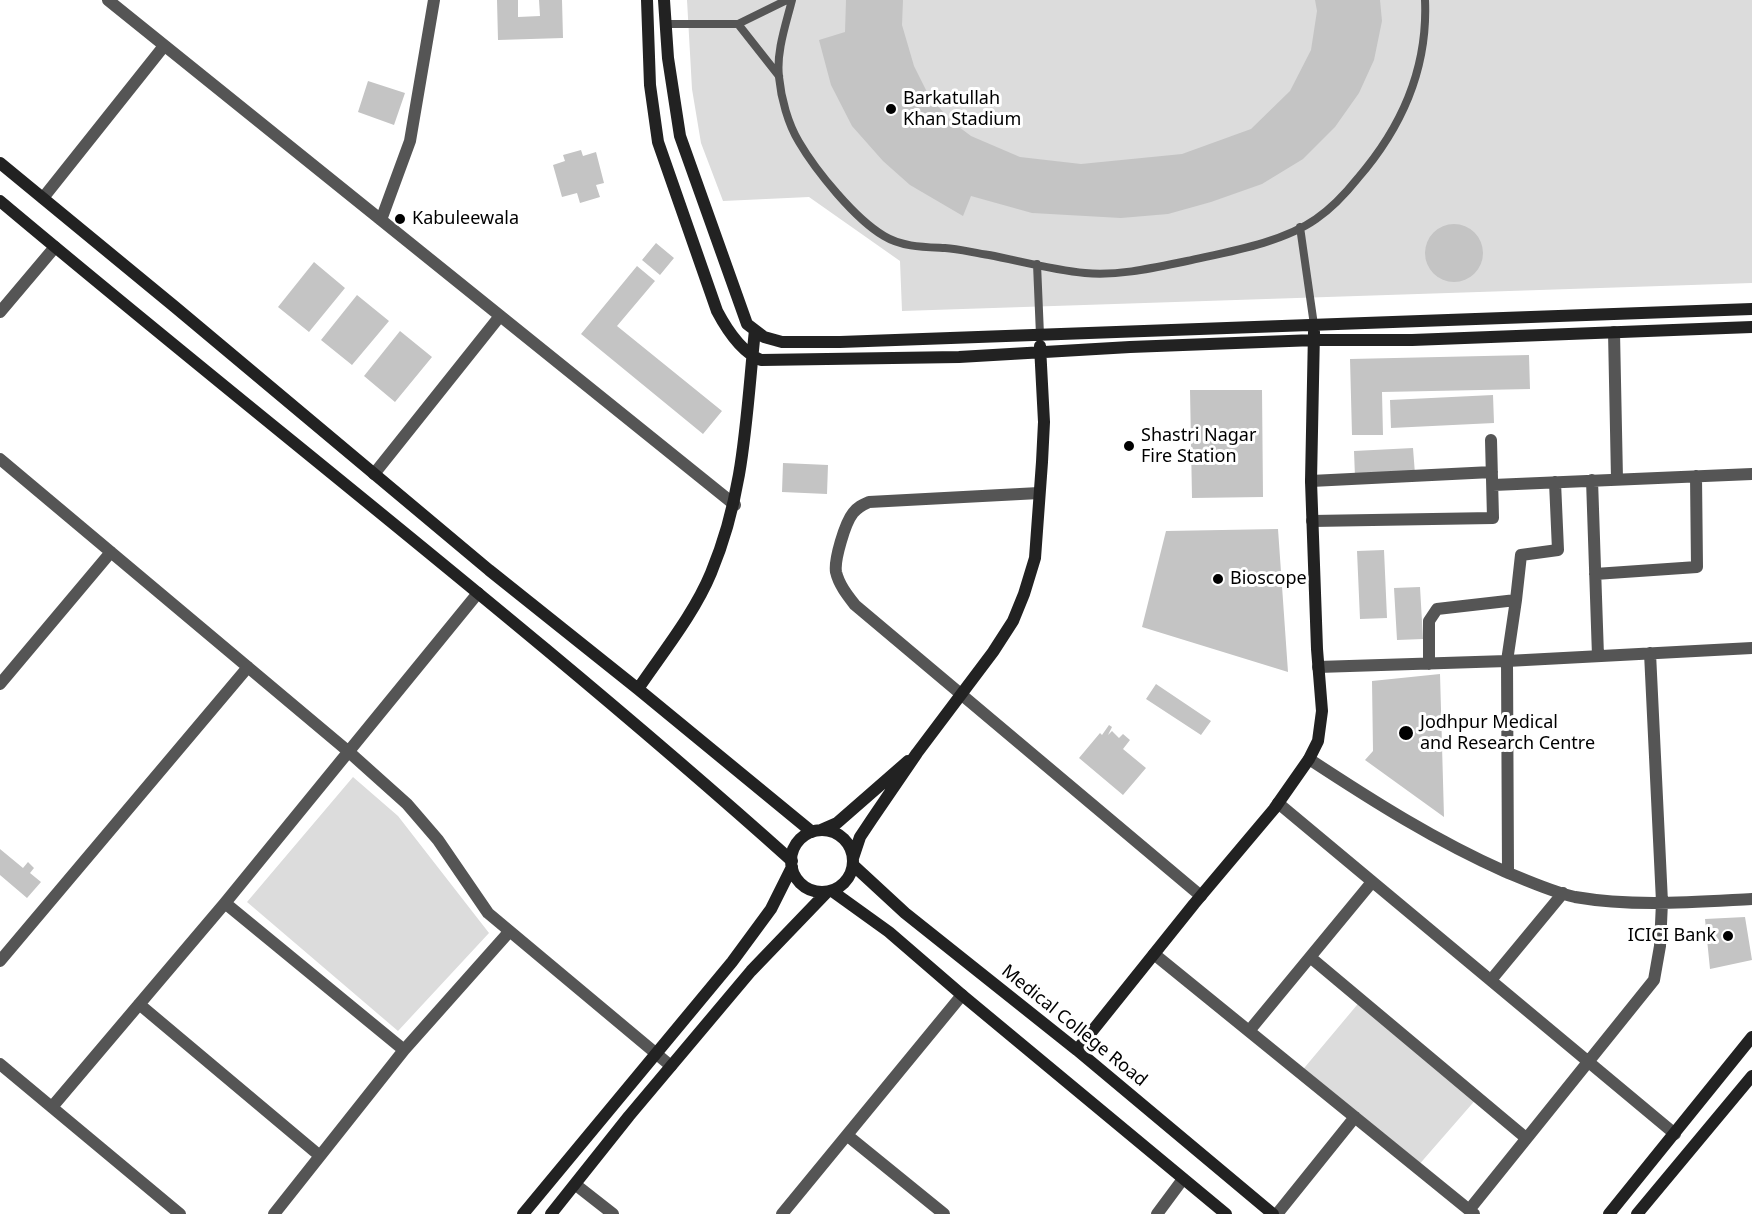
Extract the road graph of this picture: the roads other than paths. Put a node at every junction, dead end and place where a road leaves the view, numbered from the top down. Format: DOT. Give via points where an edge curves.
graph roads {
  1 [pos="108,0"];
  2 [pos="434,0"];
  3 [pos="647,0"];
  4 [pos="664,0"];
  5 [pos="790,0"];
  6 [pos="1425,0"];
  7 [pos="666,24"];
  8 [pos="738,24"];
  9 [pos="164,46"];
  10 [pos="779,76"];
  11 [pos="0,163"];
  12 [pos="43,198"];
  13 [pos="0,201"];
  14 [pos="381,220"];
  15 [pos="1300,227"];
  16 [pos="55,247"];
  17 [pos="1037,264"];
  18 [pos="1752,309"];
  19 [pos="0,312"];
  20 [pos="500,316"];
  21 [pos="1314,325"];
  22 [pos="1752,327"];
  23 [pos="754,330"];
  24 [pos="1614,332"];
  25 [pos="1040,335"];
  26 [pos="1315,340"];
  27 [pos="1041,353"];
  28 [pos="752,357"];
  29 [pos="1491,440"];
  30 [pos="0,459"];
  31 [pos="374,474"];
  32 [pos="1752,474"];
  33 [pos="1696,476"];
  34 [pos="1493,479"];
  35 [pos="1617,479"];
  36 [pos="1592,480"];
  37 [pos="1311,481"];
  38 [pos="1555,482"];
  39 [pos="1039,493"];
  40 [pos="735,505"];
  41 [pos="1312,521"];
  42 [pos="111,552"];
  43 [pos="1595,574"];
  44 [pos="478,593"];
  45 [pos="1516,600"];
  46 [pos="1752,648"];
  47 [pos="1650,653"];
  48 [pos="1598,656"];
  49 [pos="1507,661"];
  50 [pos="1429,664"];
  51 [pos="248,667"];
  52 [pos="1318,667"];
  53 [pos="0,684"];
  54 [pos="638,689"];
  55 [pos="961,694"];
  56 [pos="349,752"];
  57 [pos="917,753"];
  58 [pos="1309,759"];
  59 [pos="1278,803"];
  60 [pos="816,832"];
  61 [pos="853,862"];
  62 [pos="792,864"];
  63 [pos="1508,872"];
  64 [pos="1372,882"];
  65 [pos="829,892"];
  66 [pos="1563,893"];
  67 [pos="1200,896"];
  68 [pos="1752,899"];
  69 [pos="1662,902"];
  70 [pos="225,903"];
  71 [pos="509,932"];
  72 [pos="1154,954"];
  73 [pos="1310,957"];
  74 [pos="0,961"];
  75 [pos="1491,980"];
  76 [pos="962,995"];
  77 [pos="139,1004"];
  78 [pos="1249,1032"];
  79 [pos="1752,1037"];
  80 [pos="404,1050"];
  81 [pos="1077,1050"];
  82 [pos="657,1053"];
  83 [pos="1587,1061"];
  84 [pos="0,1064"];
  85 [pos="671,1066"];
  86 [pos="1752,1076"];
  87 [pos="52,1107"];
  88 [pos="1355,1117"];
  89 [pos="1676,1134"];
  90 [pos="848,1136"];
  91 [pos="1526,1138"];
  92 [pos="320,1156"];
  93 [pos="1183,1179"];
  94 [pos="576,1185"];
  95 [pos="1472,1212"];
  96 [pos="1639,1213"];
  97 [pos="180,1214"];
  98 [pos="274,1214"];
  99 [pos="523,1214"];
  100 [pos="551,1214"];
  101 [pos="613,1214"];
  102 [pos="782,1214"];
  103 [pos="944,1214"];
  104 [pos="1157,1214"];
  105 [pos="1226,1214"];
  106 [pos="1275,1214"];
  107 [pos="1609,1214"];
  1 -- 9 [label="street"];
  2 -- 14 [label="street" via="410,141"];
  3 -- 28 [label="street" via="650,85 658,142 717,311 727,330"];
  4 -- 7 [label="street"];
  5 -- 8 [label="lane"];
  5 -- 10 [label="lane"];
  6 -- 15 [label="lane" via="1426,26 1417,75 1398,123 1343,196 1315,220"];
  7 -- 8 [label="lane"];
  7 -- 23 [label="street" via="680,136 736,296 747,324"];
  8 -- 10 [label="lane"];
  9 -- 12 [label="street"];
  9 -- 14 [label="street"];
  10 -- 17 [label="lane" via="798,141 832,188 884,236 903,244"];
  11 -- 12 [label="street"];
  12 -- 31 [label="street"];
  13 -- 16 [label="street"];
  14 -- 20 [label="street"];
  15 -- 17 [label="lane" via="1275,239 1137,271 1086,273"];
  15 -- 21 [label="lane"];
  16 -- 19 [label="street"];
  16 -- 44 [label="street"];
  17 -- 25 [label="lane"];
  18 -- 21 [label="street"];
  20 -- 31 [label="street"];
  20 -- 40 [label="street"];
  21 -- 25 [label="street"];
  21 -- 26 [label="street"];
  22 -- 24 [label="street"];
  23 -- 25 [label="street" via="764,338 782,342"];
  23 -- 28 [label="street"];
  24 -- 26 [label="street"];
  24 -- 35 [label="street"];
  25 -- 27 [label="street"];
  26 -- 27 [label="street"];
  26 -- 37 [label="street"];
  27 -- 28 [label="street" via="865,359"];
  27 -- 39 [label="street" via="1044,422"];
  28 -- 40 [label="street"];
  29 -- 34 [label="street"];
  30 -- 42 [label="street"];
  31 -- 54 [label="street"];
  32 -- 33 [label="street"];
  33 -- 35 [label="street"];
  33 -- 43 [label="street" via="1697,567"];
  34 -- 37 [label="street"];
  34 -- 38 [label="street"];
  34 -- 41 [label="street" via="1493,518"];
  35 -- 36 [label="street"];
  36 -- 38 [label="street"];
  36 -- 43 [label="street"];
  37 -- 41 [label="street"];
  38 -- 45 [label="street" via="1558,550 1521,555"];
  39 -- 55 [label="street" via="1035,558 1024,594 1008,629"];
  39 -- 55 [label="street" via="869,502 851,515 845,530 836,562 844,592"];
  40 -- 54 [label="street" via="711,574"];
  41 -- 52 [label="street"];
  42 -- 51 [label="street"];
  42 -- 53 [label="street"];
  43 -- 48 [label="street"];
  44 -- 56 [label="street"];
  44 -- 62 [label="street" via="730,804"];
  45 -- 49 [label="street"];
  45 -- 50 [label="street" via="1437,609 1429,621"];
  46 -- 47 [label="street"];
  47 -- 48 [label="street"];
  47 -- 69 [label="street"];
  48 -- 49 [label="street"];
  49 -- 50 [label="street"];
  49 -- 63 [label="street"];
  50 -- 52 [label="street"];
  51 -- 56 [label="street"];
  51 -- 74 [label="street"];
  52 -- 58 [label="street" via="1322,711 1318,741"];
  54 -- 60 [label="street"];
  55 -- 57 [label="street"];
  55 -- 67 [label="street"];
  56 -- 70 [label="street"];
  56 -- 71 [label="street" via="407,804 438,840 488,913"];
  57 -- 60 [label="street" via="837,823"];
  57 -- 61 [label="street" via="860,837"];
  58 -- 59 [label="street"];
  58 -- 63 [label="street" via="1410,823"];
  59 -- 64 [label="street"];
  59 -- 67 [label="street"];
  60 -- 61 [label="street" via="838,835 850,849"];
  60 -- 62 [label="street" via="798,842"];
  61 -- 65 [label="street" via="845,883"];
  61 -- 81 [label="street, Medical College Road" via="905,914"];
  62 -- 65 [label="street" via="803,885 817,892"];
  62 -- 82 [label="street" via="771,909"];
  63 -- 66 [label="street"];
  64 -- 73 [label="street"];
  64 -- 75 [label="street"];
  65 -- 76 [label="street" via="889,933"];
  65 -- 85 [label="street" via="752,971"];
  66 -- 69 [label="street"];
  66 -- 75 [label="street"];
  67 -- 72 [label="street"];
  68 -- 69 [label="street"];
  69 -- 83 [label="street" via="1654,980"];
  70 -- 77 [label="street"];
  70 -- 80 [label="street"];
  71 -- 80 [label="street"];
  71 -- 82 [label="street"];
  72 -- 78 [label="street"];
  72 -- 81 [label="street"];
  73 -- 78 [label="street"];
  73 -- 91 [label="street"];
  75 -- 83 [label="street"];
  76 -- 90 [label="street"];
  76 -- 93 [label="street"];
  77 -- 87 [label="street"];
  77 -- 92 [label="street"];
  78 -- 88 [label="street"];
  79 -- 89 [label="street"];
  80 -- 92 [label="street"];
  81 -- 106 [label="street, Medical College Road"];
  82 -- 85 [label="street"];
  82 -- 99 [label="street"];
  83 -- 89 [label="street"];
  83 -- 91 [label="street"];
  84 -- 87 [label="street"];
  85 -- 94 [label="street"];
  86 -- 96 [label="street"];
  87 -- 97 [label="street"];
  88 -- 95 [label="street"];
  88 -- 106 [label="street"];
  89 -- 107 [label="street"];
  90 -- 102 [label="street"];
  90 -- 103 [label="street"];
  91 -- 95 [label="street"];
  92 -- 98 [label="street"];
  93 -- 104 [label="street"];
  93 -- 105 [label="street"];
  94 -- 100 [label="street"];
  94 -- 101 [label="street"];
}
